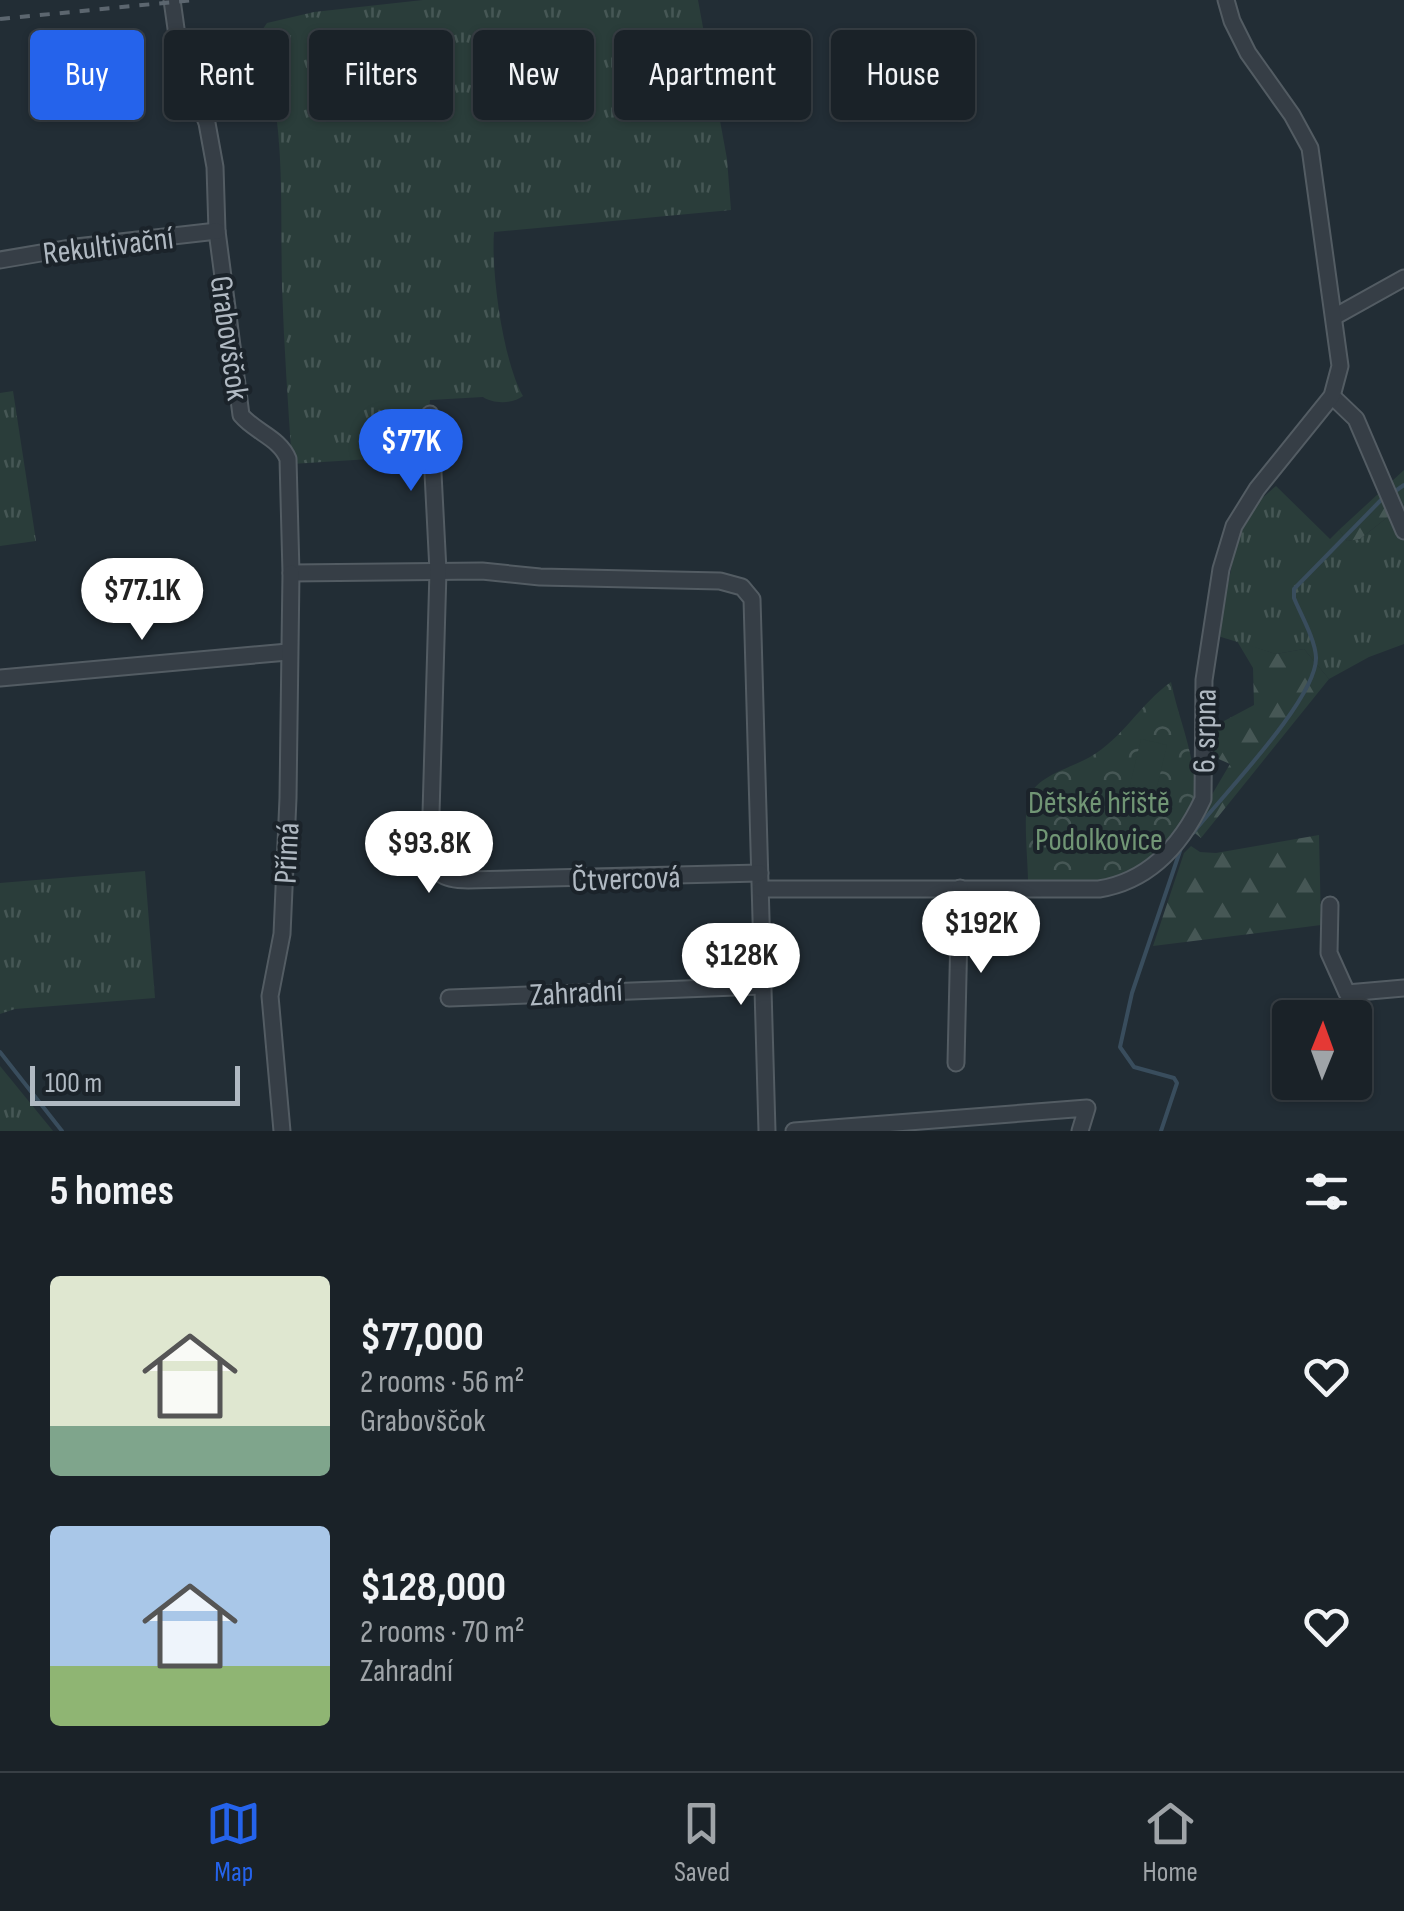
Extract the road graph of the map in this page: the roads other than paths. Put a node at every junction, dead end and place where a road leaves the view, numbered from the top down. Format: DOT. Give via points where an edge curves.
graph roads {
  1 [pos="172,0"];
  2 [pos="1226,0"];
  3 [pos="216,231"];
  4 [pos="0,260"];
  5 [pos="1404,278"];
  6 [pos="1334,317"];
  7 [pos="1332,396"];
  8 [pos="430,414"];
  9 [pos="1404,531"];
  10 [pos="438,571"];
  11 [pos="291,573"];
  12 [pos="288,652"];
  13 [pos="0,678"];
  14 [pos="761,881"];
  15 [pos="960,888"];
  16 [pos="1330,905"];
  17 [pos="762,986"];
  18 [pos="1404,988"];
  19 [pos="449,998"];
  20 [pos="956,1063"];
  21 [pos="282,1131"];
  22 [pos="768,1131"];
  23 [pos="776,1131"];
  24 [pos="794,1131"];
  25 [pos="1080,1131"];
  1 -- 3 [label="street, Grabovščok" via="179,50 207,123"];
  2 -- 6 [label="street" via="1248,53 1310,148"];
  3 -- 4 [label="street, Rekultivační"];
  3 -- 11 [label="street, Grabovščok" via="241,416 282,446 288,459"];
  5 -- 6 [label="street"];
  6 -- 7 [label="street" via="1340,366"];
  7 -- 9 [label="street" via="1356,419"];
  7 -- 15 [label="street, 6. srpna" via="1234,526 1204,680 1203,800 1182,835 1150,869 1120,885"];
  8 -- 10 [label="street"];
  10 -- 11 [label="street"];
  10 -- 14 [label="street" via="742,587 752,599 754,626"];
  10 -- 14 [label="street, Čtvercová" via="430,848 438,873 446,880"];
  11 -- 12 [label="street, Přímá"];
  12 -- 13 [label="street"];
  12 -- 21 [label="street, Přímá" via="282,934 270,996"];
  14 -- 15 [label="street, 6. srpna"];
  14 -- 17 [label="street"];
  15 -- 20 [label="street"];
  16 -- 18 [label="street" via="1329,953 1346,993"];
  17 -- 19 [label="street, Zahradní"];
  17 -- 22 [label="street"];
  22 -- 23 [label="street"];
  24 -- 25 [label="street" via="1087,1108"];
}
